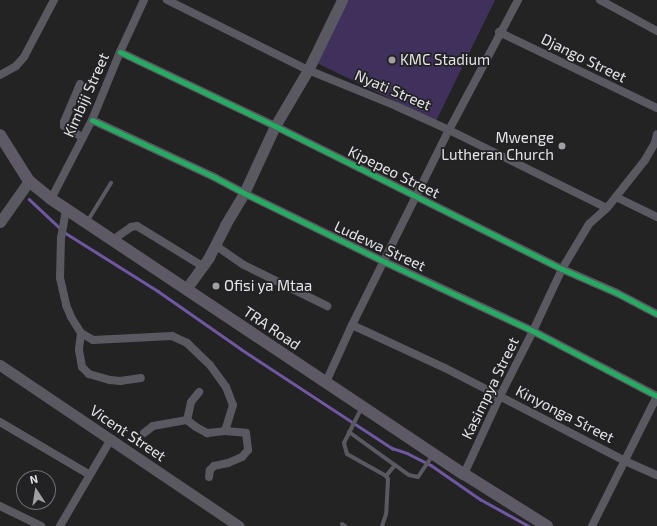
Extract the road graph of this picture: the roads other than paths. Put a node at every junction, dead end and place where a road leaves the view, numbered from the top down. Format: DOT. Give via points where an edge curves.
graph roads {
  1 [pos="54,0"];
  2 [pos="144,0"];
  3 [pos="167,0"];
  4 [pos="342,0"];
  5 [pos="518,0"];
  6 [pos="600,0"];
  7 [pos="657,30"];
  8 [pos="500,32"];
  9 [pos="120,52"];
  10 [pos="308,70"];
  11 [pos="0,75"];
  12 [pos="80,84"];
  13 [pos="657,108"];
  14 [pos="92,120"];
  15 [pos="275,126"];
  16 [pos="449,130"];
  17 [pos="0,134"];
  18 [pos="657,134"];
  19 [pos="83,138"];
  20 [pos="29,181"];
  21 [pos="111,183"];
  22 [pos="244,193"];
  23 [pos="416,197"];
  24 [pos="616,197"];
  25 [pos="51,199"];
  26 [pos="607,208"];
  27 [pos="66,210"];
  28 [pos="657,217"];
  29 [pos="1,218"];
  30 [pos="86,222"];
  31 [pos="114,239"];
  32 [pos="216,245"];
  33 [pos="385,262"];
  34 [pos="204,266"];
  35 [pos="562,269"];
  36 [pos="186,289"];
  37 [pos="327,306"];
  38 [pos="657,314"];
  39 [pos="352,325"];
  40 [pos="533,330"];
  41 [pos="81,333"];
  42 [pos="0,365"];
  43 [pos="141,378"];
  44 [pos="326,382"];
  45 [pos="199,392"];
  46 [pos="500,396"];
  47 [pos="657,396"];
  48 [pos="362,406"];
  49 [pos="187,420"];
  50 [pos="0,422"];
  51 [pos="225,431"];
  52 [pos="349,432"];
  53 [pos="144,434"];
  54 [pos="111,439"];
  55 [pos="434,454"];
  56 [pos="625,461"];
  57 [pos="395,465"];
  58 [pos="464,474"];
  59 [pos="90,475"];
  60 [pos="657,475"];
  61 [pos="210,476"];
  62 [pos="386,476"];
  63 [pos="0,506"];
  64 [pos="542,525"];
  65 [pos="42,526"];
  66 [pos="60,526"];
  67 [pos="239,526"];
  68 [pos="382,526"];
  69 [pos="592,526"];
  1 -- 11 [label="street" via="24,57 16,66"];
  2 -- 9 [label="street, Kimbiji Street"];
  3 -- 10 [label="street, Nyati Street"];
  4 -- 10 [label="street"];
  5 -- 8 [label="street"];
  6 -- 7 [label="street"];
  8 -- 13 [label="street, Django Street"];
  8 -- 16 [label="street"];
  9 -- 14 [label="street, Kimbiji Street"];
  9 -- 15 [label="street, Kipepeo Street"];
  10 -- 15 [label="street"];
  10 -- 16 [label="street, Nyati Street"];
  12 -- 19 [label="street" via="64,126"];
  14 -- 19 [label="street, Kimbiji Street"];
  14 -- 22 [label="street, Ludewa Street"];
  15 -- 22 [label="street"];
  15 -- 23 [label="street, Kipepeo Street"];
  16 -- 23 [label="street"];
  16 -- 26 [label="street, Nyati Street"];
  17 -- 20 [label="main road, TRA Road"];
  18 -- 24 [label="street, Kasimpya Street" via="650,154"];
  19 -- 25 [label="street, Kimbiji Street"];
  20 -- 25 [label="main road, TRA Road"];
  20 -- 29 [label="street"];
  21 -- 30 [label="lane"];
  22 -- 32 [label="street"];
  22 -- 33 [label="street, Ludewa Street"];
  23 -- 33 [label="street"];
  23 -- 35 [label="street, Kipepeo Street"];
  24 -- 26 [label="street, Kasimpya Street"];
  24 -- 28 [label="street"];
  25 -- 27 [label="main road, TRA Road"];
  26 -- 35 [label="street, Kasimpya Street" via="589,224"];
  27 -- 30 [label="main road, TRA Road"];
  27 -- 41 [label="street" via="61,237 60,278 66,305"];
  30 -- 31 [label="main road, TRA Road"];
  31 -- 34 [label="street" via="131,227 137,226"];
  31 -- 36 [label="main road, TRA Road"];
  32 -- 34 [label="street"];
  32 -- 37 [label="street" via="244,265"];
  33 -- 39 [label="street"];
  33 -- 40 [label="street, Ludewa Street"];
  34 -- 36 [label="street"];
  35 -- 38 [label="street, Kipepeo Street"];
  35 -- 40 [label="street, Kasimpya Street"];
  36 -- 44 [label="main road, TRA Road"];
  39 -- 44 [label="street"];
  39 -- 46 [label="street, Kinyonga Street"];
  40 -- 46 [label="street, Kasimpya Street"];
  40 -- 47 [label="street, Ludewa Street"];
  41 -- 43 [label="street" via="79,359 82,368 89,374 120,381"];
  41 -- 51 [label="street" via="93,340 172,336 186,343 210,364 226,387 233,405"];
  42 -- 54 [label="street, Vicent Street"];
  44 -- 48 [label="main road, TRA Road"];
  45 -- 49 [label="street" via="191,402"];
  46 -- 56 [label="street, Kinyonga Street"];
  46 -- 58 [label="street, Kasimpya Street"];
  47 -- 56 [label="street"];
  48 -- 52 [label="lane"];
  48 -- 55 [label="main road, TRA Road"];
  49 -- 51 [label="street" via="207,433"];
  49 -- 53 [label="street" via="153,426"];
  50 -- 59 [label="street"];
  51 -- 61 [label="street" via="246,433 248,450 228,463 214,466 210,470"];
  52 -- 57 [label="lane"];
  52 -- 62 [label="lane" via="344,443 347,454"];
  54 -- 59 [label="street"];
  54 -- 67 [label="street, Vicent Street"];
  55 -- 57 [label="lane" via="418,477 409,476"];
  55 -- 58 [label="main road, TRA Road"];
  56 -- 60 [label="street, Kinyonga Street"];
  56 -- 69 [label="street"];
  57 -- 62 [label="lane"];
  58 -- 64 [label="main road, TRA Road"];
  59 -- 66 [label="street"];
  62 -- 68 [label="lane" via="389,485"];
  63 -- 65 [label="street"];
}
